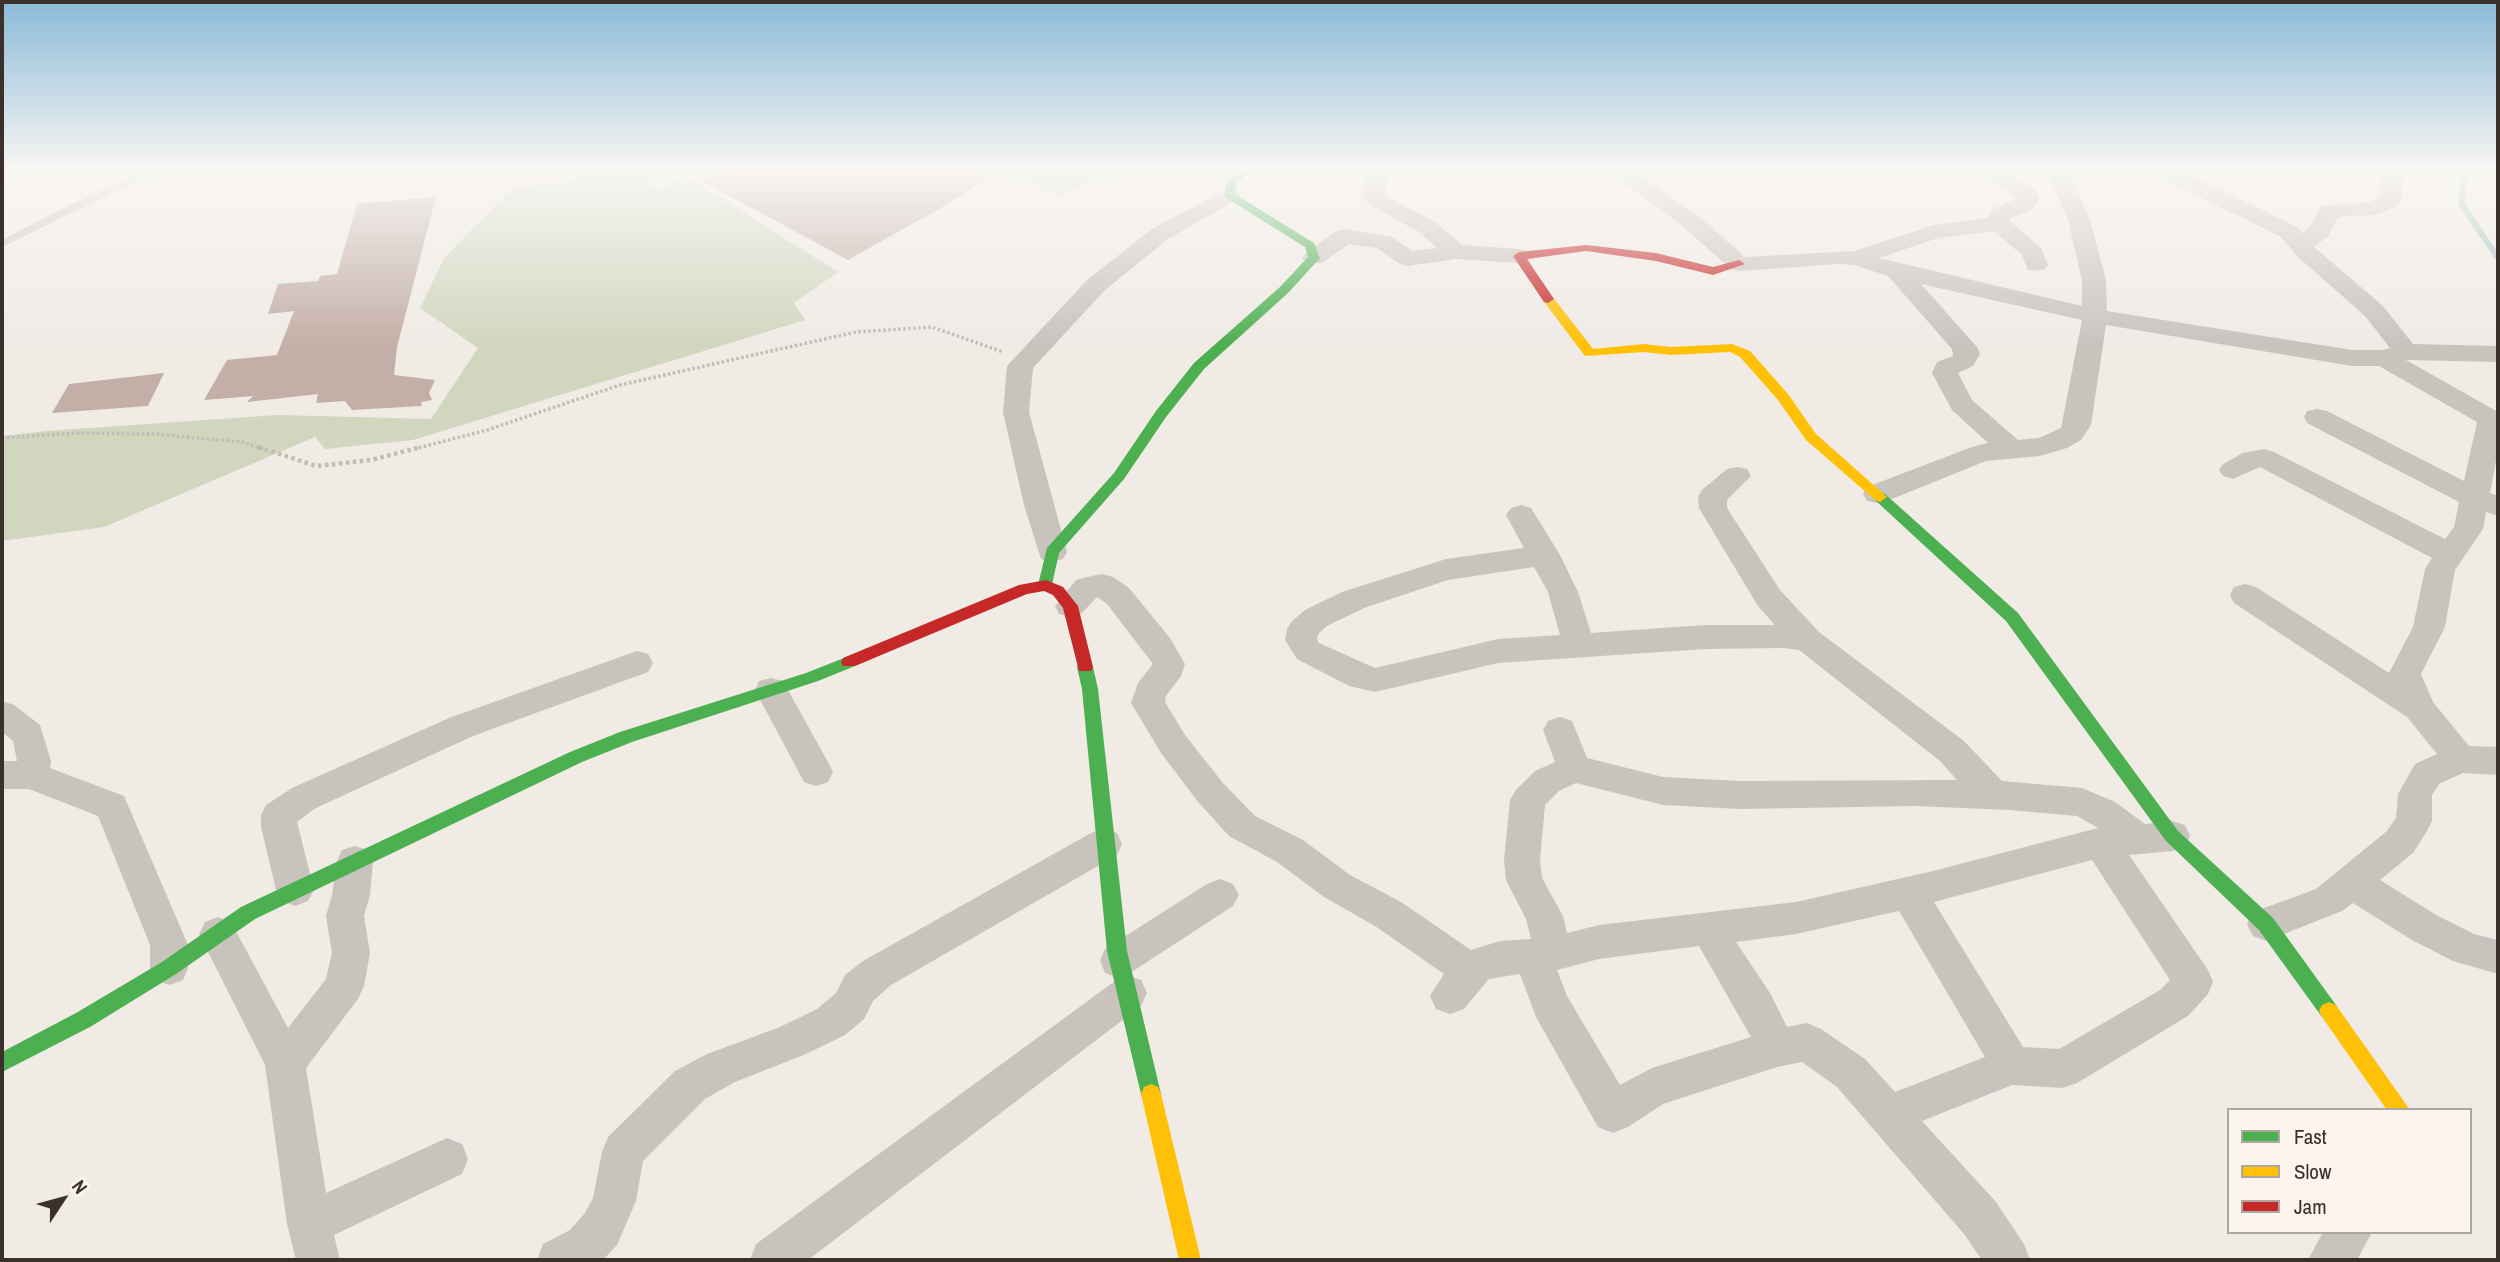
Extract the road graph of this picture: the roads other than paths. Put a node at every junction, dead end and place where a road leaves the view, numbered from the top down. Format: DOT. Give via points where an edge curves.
graph roads {
  1 [pos="37,227"];
  2 [pos="1173,227"];
  3 [pos="1280,227"];
  4 [pos="1426,227"];
  5 [pos="1697,227"];
  6 [pos="1971,227"];
  7 [pos="2003,227"];
  8 [pos="2081,227"];
  9 [pos="2278,227"];
  10 [pos="2322,227"];
  11 [pos="2,237"];
  12 [pos="2,244"];
  13 [pos="2301,246"];
  14 [pos="1456,252"];
  15 [pos="1519,256"];
  16 [pos="1314,258"];
  17 [pos="1856,258"];
  18 [pos="1739,264"];
  19 [pos="2036,265"];
  20 [pos="1896,271"];
  21 [pos="2095,316"];
  22 [pos="2498,354"];
  23 [pos="2395,355"];
  24 [pos="2317,417"];
  25 [pos="2494,421"];
  26 [pos="2010,448"];
  27 [pos="2233,470"];
  28 [pos="1737,476"];
  29 [pos="1877,494"];
  30 [pos="2486,502"];
  31 [pos="1521,515"];
  32 [pos="1052,552"];
  33 [pos="1545,555"];
  34 [pos="2451,555"];
  35 [pos="1058,595"];
  36 [pos="2245,595"];
  37 [pos="1808,640"];
  38 [pos="1579,646"];
  39 [pos="637,663"];
  40 [pos="771,690"];
  41 [pos="2419,708"];
  42 [pos="2,714"];
  43 [pos="1560,730"];
  44 [pos="2459,759"];
  45 [pos="2498,761"];
  46 [pos="1574,769"];
  47 [pos="816,772"];
  48 [pos="17,775"];
  49 [pos="1993,795"];
  50 [pos="2155,838"];
  51 [pos="1104,844"];
  52 [pos="2100,844"];
  53 [pos="355,861"];
  54 [pos="2351,882"];
  55 [pos="295,890"];
  56 [pos="1908,892"];
  57 [pos="1220,895"];
  58 [pos="2266,925"];
  59 [pos="1710,930"];
  60 [pos="218,934"];
  61 [pos="1538,956"];
  62 [pos="2498,957"];
  63 [pos="169,968"];
  64 [pos="1123,977"];
  65 [pos="1777,1048"];
  66 [pos="2,1062"];
  67 [pos="285,1063"];
  68 [pos="2012,1066"];
  69 [pos="2399,1108"];
  70 [pos="1887,1115"];
  71 [pos="447,1159"];
  72 [pos="2348,1234"];
  73 [pos="314,1242"];
  74 [pos="559,1260"];
  75 [pos="772,1260"];
  76 [pos="1190,1260"];
  77 [pos="2008,1260"];
  78 [pos="2329,1260"];
  1 -- 11 [label="lane"];
  1 -- 12 [label="lane"];
  2 -- 32 [label="street" via="1117,268 1062,318 1020,366 1016,412"];
  3 -- 16 [label="main road" via="1310,246"];
  4 -- 14 [label="street"];
  5 -- 18 [label="street"];
  6 -- 17 [label="street" via="1934,232"];
  7 -- 19 [label="street" via="2033,253"];
  8 -- 21 [label="street" via="2094,280"];
  9 -- 13 [label="street"];
  10 -- 13 [label="street"];
  13 -- 23 [label="street" via="2374,311"];
  14 -- 15 [label="street"];
  14 -- 16 [label="street" via="1408,259 1384,243 1344,236"];
  15 -- 18 [label="main road" via="1586,248 1656,257 1713,271"];
  15 -- 29 [label="main road" via="1590,354 1644,348 1732,348 1745,354 1811,437"];
  16 -- 32 [label="main road" via="1199,366 1119,476"];
  17 -- 18 [label="street"];
  17 -- 20 [label="street"];
  20 -- 21 [label="street"];
  20 -- 26 [label="street" via="1964,347 1964,361 1946,368 1945,373 1961,404"];
  21 -- 23 [label="street" via="2352,358"];
  21 -- 26 [label="street" via="2077,425 2071,434 2040,447"];
  22 -- 23 [label="street"];
  23 -- 25 [label="street"];
  24 -- 30 [label="street"];
  25 -- 30 [label="street"];
  26 -- 29 [label="street" via="1982,453"];
  27 -- 34 [label="street" via="2253,458 2264,458"];
  28 -- 37 [label="street" via="1712,497 1713,508 1769,598"];
  29 -- 50 [label="main road" via="2012,617"];
  30 -- 34 [label="street"];
  31 -- 33 [label="street"];
  32 -- 35 [label="main road"];
  33 -- 38 [label="street" via="1563,592"];
  33 -- 38 [label="street" via="1446,570 1353,600 1316,618 1303,629 1301,640 1308,651 1375,680 1498,651"];
  34 -- 41 [label="street" via="2438,576 2429,627 2405,674"];
  35 -- 40 [label="main road" via="1024,589"];
  35 -- 51 [label="main road" via="1090,689"];
  35 -- 61 [label="street" via="1102,585 1118,596 1159,646 1169,664 1148,703 1211,793 1242,825 1388,914 1460,984 1476,965"];
  36 -- 41 [label="street"];
  37 -- 38 [label="street" via="1705,637"];
  37 -- 49 [label="street" via="1952,751"];
  39 -- 55 [label="street" via="461,727 287,809 279,815 279,827"];
  40 -- 47 [label="street"];
  40 -- 53 [label="main road" via="576,757"];
  41 -- 44 [label="street"];
  42 -- 48 [label="street" via="28,734 34,761"];
  43 -- 46 [label="street"];
  44 -- 45 [label="street"];
  44 -- 54 [label="street" via="2427,774 2415,794 2414,821 2400,842"];
  46 -- 49 [label="street" via="1676,792 1740,796"];
  46 -- 61 [label="street" via="1547,781 1528,800 1524,880 1544,916 1550,939"];
  48 -- 63 [label="street" via="112,806 169,945"];
  49 -- 50 [label="street" via="2082,802"];
  50 -- 52 [label="street"];
  50 -- 58 [label="main road"];
  51 -- 64 [label="main road"];
  51 -- 74 [label="street" via="877,973 831,1022 690,1085 624,1152 614,1201 601,1229 586,1246"];
  52 -- 56 [label="street"];
  52 -- 68 [label="street" via="2194,982 2174,1003 2063,1069"];
  53 -- 55 [label="main road"];
  53 -- 67 [label="street" via="345,916 351,953 344,986"];
  54 -- 58 [label="street" via="2329,900"];
  54 -- 62 [label="street" via="2425,928"];
  55 -- 60 [label="main road"];
  56 -- 59 [label="street" via="1796,918"];
  56 -- 68 [label="street"];
  57 -- 64 [label="street"];
  58 -- 69 [label="main road"];
  59 -- 61 [label="street" via="1599,942"];
  59 -- 65 [label="street"];
  60 -- 63 [label="main road"];
  60 -- 67 [label="street"];
  61 -- 65 [label="street" via="1550,1004 1613,1113 1652,1088"];
  63 -- 66 [label="main road"];
  64 -- 75 [label="street"];
  64 -- 76 [label="main road"];
  65 -- 70 [label="street" via="1807,1042 1851,1073"];
  67 -- 73 [label="street"];
  68 -- 70 [label="street"];
  70 -- 77 [label="street" via="1980,1218"];
  71 -- 73 [label="street"];
  72 -- 78 [label="street"];
}
